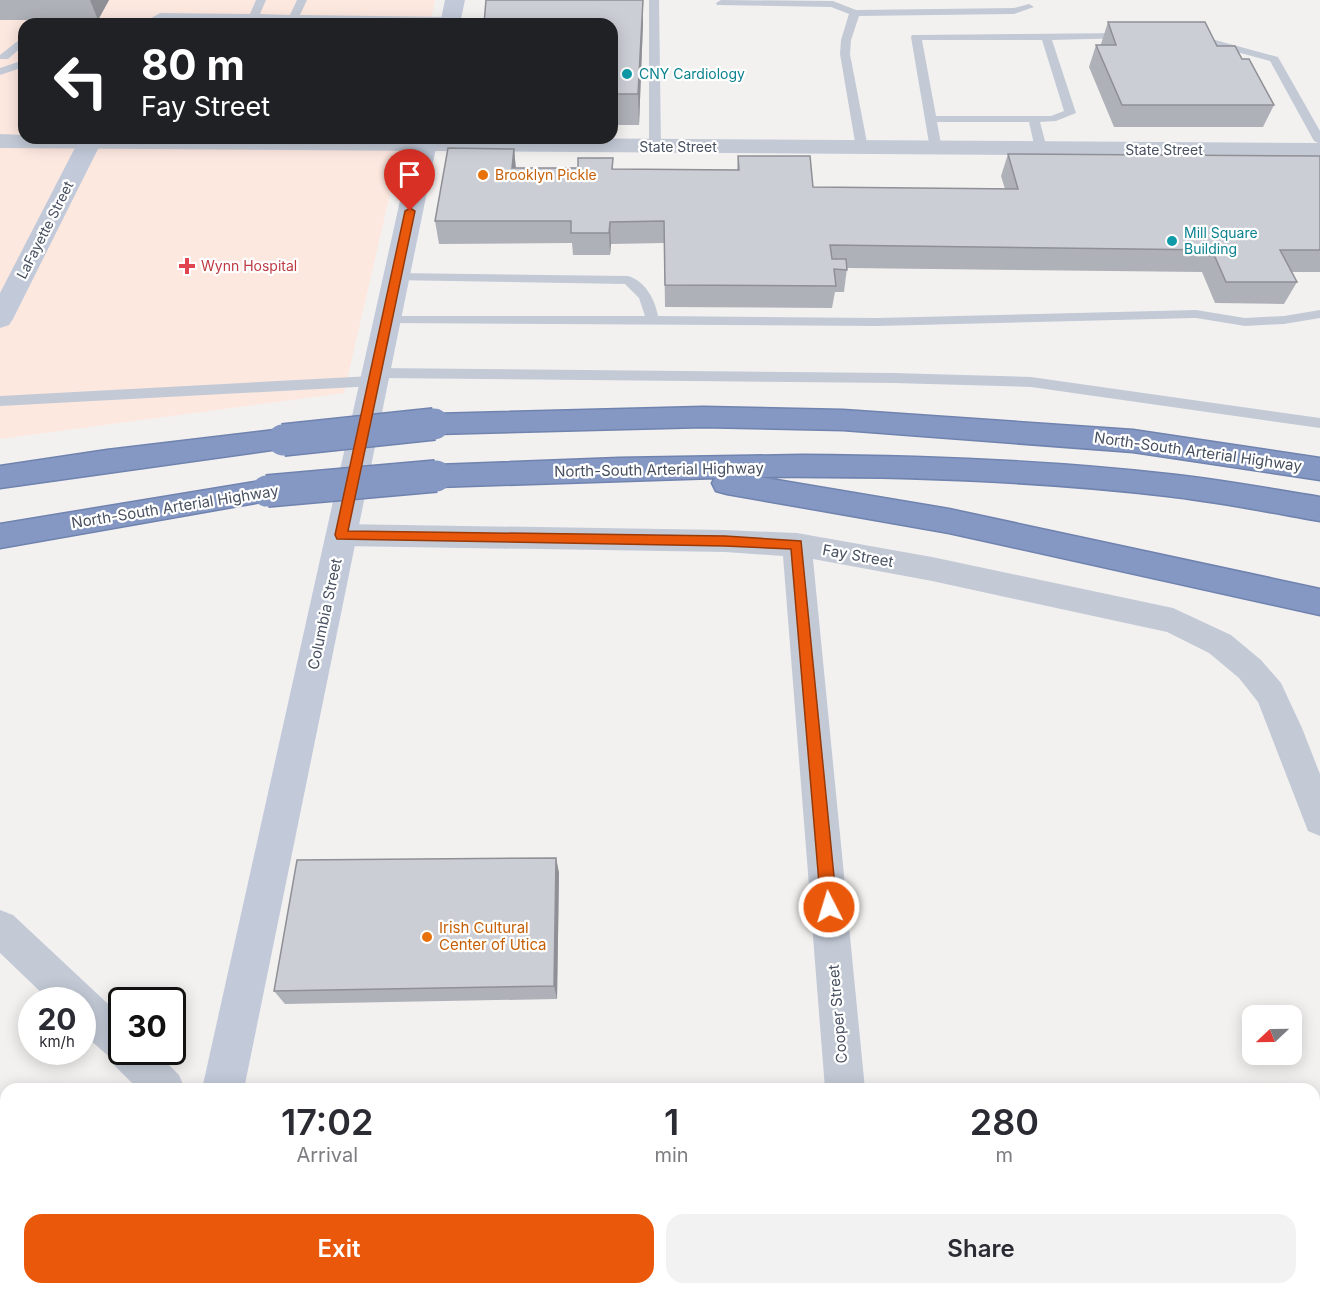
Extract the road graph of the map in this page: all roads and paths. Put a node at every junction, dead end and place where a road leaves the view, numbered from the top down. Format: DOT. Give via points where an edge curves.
graph roads {
  1 [pos="261,0"];
  2 [pos="302,0"];
  3 [pos="654,0"];
  4 [pos="924,0"];
  5 [pos="721,3"];
  6 [pos="1029,7"];
  7 [pos="931,11"];
  8 [pos="855,13"];
  9 [pos="452,15"];
  10 [pos="294,17"];
  11 [pos="154,18"];
  12 [pos="254,18"];
  13 [pos="1138,36"];
  14 [pos="1184,37"];
  15 [pos="1046,38"];
  16 [pos="18,44"];
  17 [pos="2,57"];
  18 [pos="18,61"];
  19 [pos="18,64"];
  20 [pos="0,72"];
  21 [pos="931,119"];
  22 [pos="1034,120"];
  23 [pos="0,141"];
  24 [pos="18,141"];
  25 [pos="1320,141"];
  26 [pos="89,144"];
  27 [pos="425,144"];
  28 [pos="517,144"];
  29 [pos="655,147"];
  30 [pos="862,148"];
  31 [pos="936,149"];
  32 [pos="1041,149"];
  33 [pos="1320,150"];
  34 [pos="396,277"];
  35 [pos="1320,314"];
  36 [pos="0,319"];
  37 [pos="387,319"];
  38 [pos="652,322"];
  39 [pos="375,377"];
  40 [pos="0,401"];
  41 [pos="1320,423"];
  42 [pos="645,467"];
  43 [pos="1320,469"];
  44 [pos="0,477"];
  45 [pos="1320,509"];
  46 [pos="341,535"];
  47 [pos="0,536"];
  48 [pos="797,545"];
  49 [pos="1320,602"];
  50 [pos="1320,820"];
  51 [pos="0,928"];
  52 [pos="62,987"];
  53 [pos="96,1019"];
  54 [pos="108,1031"];
  55 [pos="142,1065"];
  56 [pos="159,1083"];
  57 [pos="224,1083"];
  58 [pos="844,1083"];
  1 -- 12 [label="lane"];
  2 -- 10 [label="lane"];
  3 -- 29 [label="lane"];
  4 -- 7 [label="lane"];
  5 -- 8 [label="lane" via="833,4"];
  6 -- 7 [label="lane" via="1014,11"];
  7 -- 8 [label="lane"];
  8 -- 30 [label="lane" via="845,54"];
  9 -- 10 [label="lane"];
  10 -- 12 [label="lane"];
  11 -- 12 [label="lane" via="162,12"];
  13 -- 15 [label="lane"];
  14 -- 25 [label="lane" via="1206,39 1274,59"];
  15 -- 21 [label="lane" via="916,37"];
  15 -- 22 [label="lane" via="1070,113"];
  16 -- 17 [label="lane"];
  17 -- 18 [label="lane"];
  19 -- 20 [label="lane"];
  21 -- 22 [label="lane"];
  21 -- 31 [label="lane"];
  22 -- 32 [label="lane"];
  23 -- 24 [label="street, State Street"];
  26 -- 36 [label="street, LaFayette Street"];
  27 -- 34 [label="street, Columbia Street"];
  28 -- 29 [label="street, State Street"];
  29 -- 30 [label="street, State Street"];
  30 -- 31 [label="street, State Street"];
  31 -- 32 [label="street, State Street"];
  32 -- 33 [label="street, State Street"];
  34 -- 37 [label="street, Columbia Street"];
  34 -- 38 [label="lane" via="628,280 651,303"];
  35 -- 38 [label="lane" via="1245,322 1196,314 877,322"];
  37 -- 38 [label="lane"];
  37 -- 39 [label="street, Columbia Street"];
  39 -- 40 [label="lane"];
  39 -- 41 [label="lane" via="1030,382"];
  39 -- 46 [label="street, Columbia Street"];
  42 -- 45 [label="highway, North-South Arterial Highway" via="917,468 1043,474 1168,485"];
  42 -- 47 [label="highway, North-South Arterial Highway, bridge" via="436,476 267,491"];
  42 -- 49 [label="highway" via="949,521"];
  43 -- 44 [label="highway, North-South Arterial Highway, bridge" via="1133,441 843,420 703,417 434,424"];
  46 -- 48 [label="street, Fay Street"];
  46 -- 57 [label="street, Columbia Street"];
  48 -- 50 [label="street, Fay Street" via="932,569 1173,621 1220,644 1250,669 1270,693"];
  48 -- 58 [label="street, Cooper Street"];
  51 -- 52 [label="street"];
  53 -- 54 [label="street"];
  55 -- 56 [label="street"];
}
